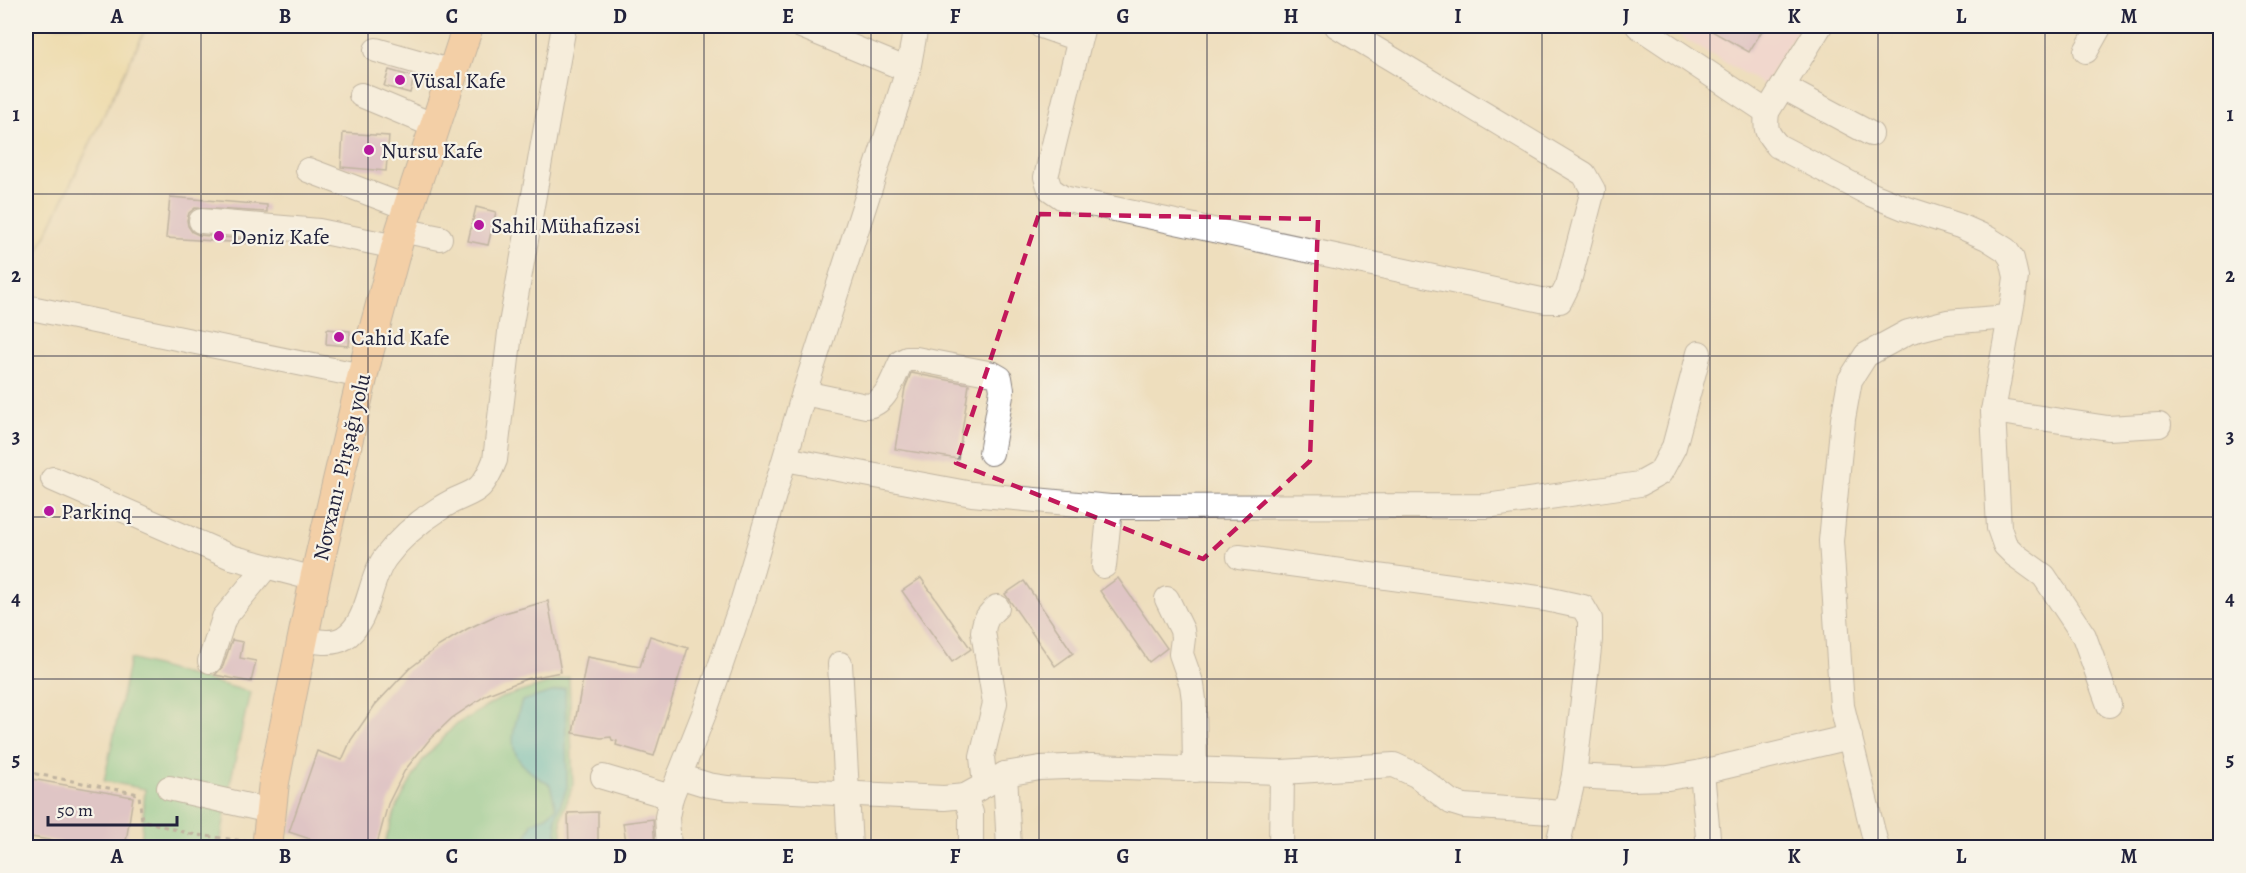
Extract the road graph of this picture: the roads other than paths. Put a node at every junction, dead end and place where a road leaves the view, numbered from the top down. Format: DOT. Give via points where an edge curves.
graph roads {
  1 [pos="467,26"];
  2 [pos="564,26"];
  3 [pos="801,26"];
  4 [pos="916,26"];
  5 [pos="1041,26"];
  6 [pos="1337,26"];
  7 [pos="1638,26"];
  8 [pos="1820,26"];
  9 [pos="2100,26"];
  10 [pos="1080,32"];
  11 [pos="376,50"];
  12 [pos="2086,51"];
  13 [pos="908,70"];
  14 [pos="453,72"];
  15 [pos="1783,87"];
  16 [pos="361,95"];
  17 [pos="1767,112"];
  18 [pos="435,126"];
  19 [pos="1871,134"];
  20 [pos="308,170"];
  21 [pos="201,221"];
  22 [pos="402,228"];
  23 [pos="440,238"];
  24 [pos="26,307"];
  25 [pos="2009,317"];
  26 [pos="1699,353"];
  27 [pos="362,376"];
  28 [pos="804,393"];
  29 [pos="1993,411"];
  30 [pos="2159,425"];
  31 [pos="991,453"];
  32 [pos="785,459"];
  33 [pos="53,479"];
  34 [pos="1110,507"];
  35 [pos="1239,557"];
  36 [pos="1104,566"];
  37 [pos="266,567"];
  38 [pos="315,579"];
  39 [pos="1167,599"];
  40 [pos="997,607"];
  41 [pos="303,639"];
  42 [pos="210,662"];
  43 [pos="840,664"];
  44 [pos="2109,705"];
  45 [pos="1850,737"];
  46 [pos="1195,770"];
  47 [pos="1282,772"];
  48 [pos="1702,772"];
  49 [pos="1574,776"];
  50 [pos="603,777"];
  51 [pos="985,785"];
  52 [pos="675,787"];
  53 [pos="169,788"];
  54 [pos="849,793"];
  55 [pos="270,811"];
  56 [pos="1564,813"];
  57 [pos="267,848"];
  58 [pos="669,848"];
  59 [pos="850,848"];
  60 [pos="971,848"];
  61 [pos="1009,848"];
  62 [pos="1281,848"];
  63 [pos="1557,848"];
  64 [pos="1709,848"];
  65 [pos="1877,848"];
  1 -- 14 [label="main road, Novxanı- Pirşağı yolu"];
  2 -- 41 [label="street" via="511,324 495,460 487,480 475,493 434,512 384,558 357,626 344,638 333,642"];
  3 -- 13 [label="street"];
  4 -- 13 [label="street"];
  5 -- 10 [label="street"];
  6 -- 10 [label="street" via="1584,174 1593,190 1568,285 1560,301 1063,198 1050,189 1046,177"];
  7 -- 17 [label="street"];
  8 -- 15 [label="street"];
  9 -- 12 [label="street"];
  11 -- 14 [label="street"];
  13 -- 28 [label="street"];
  14 -- 18 [label="main road, Novxanı- Pirşağı yolu"];
  15 -- 17 [label="street"];
  15 -- 19 [label="street"];
  16 -- 18 [label="street"];
  17 -- 25 [label="street" via="1767,134 1778,146 1870,194 1960,226 2006,250 2016,277"];
  18 -- 22 [label="main road, Novxanı- Pirşağı yolu"];
  20 -- 22 [label="street"];
  21 -- 22 [label="street" via="320,231"];
  22 -- 23 [label="street"];
  22 -- 27 [label="main road, Novxanı- Pirşağı yolu"];
  24 -- 27 [label="street"];
  25 -- 29 [label="street"];
  25 -- 45 [label="street" via="1947,321 1908,332 1866,355 1850,380 1831,541 1842,706"];
  26 -- 34 [label="street" via="1674,447 1660,473 1640,484 1486,506"];
  27 -- 38 [label="main road, Novxanı- Pirşağı yolu"];
  28 -- 31 [label="street" via="874,406 901,362 907,359 993,374 1000,378 1002,390"];
  28 -- 32 [label="street"];
  29 -- 30 [label="street" via="2108,428"];
  29 -- 44 [label="street" via="1999,528 2005,545 2044,576 2084,636"];
  32 -- 34 [label="street" via="972,494"];
  32 -- 52 [label="street" via="743,600"];
  33 -- 37 [label="street" via="206,546"];
  34 -- 36 [label="street"];
  35 -- 49 [label="street" via="1545,599 1583,608 1590,619 1590,640"];
  37 -- 38 [label="street"];
  37 -- 42 [label="street" via="224,618"];
  38 -- 41 [label="main road, Novxanı- Pirşağı yolu"];
  39 -- 46 [label="street" via="1182,630 1181,654 1192,685"];
  40 -- 51 [label="street" via="984,622 983,632 995,703 982,757"];
  41 -- 55 [label="main road, Novxanı- Pirşağı yolu"];
  43 -- 54 [label="street"];
  45 -- 48 [label="street"];
  45 -- 65 [label="street"];
  46 -- 47 [label="street"];
  46 -- 51 [label="street" via="1040,768"];
  47 -- 56 [label="street" via="1394,765 1416,775 1450,802 1464,806"];
  47 -- 62 [label="street"];
  48 -- 49 [label="street" via="1668,778"];
  48 -- 64 [label="street"];
  49 -- 56 [label="street"];
  50 -- 52 [label="street"];
  51 -- 54 [label="street" via="944,798"];
  51 -- 60 [label="street" via="971,813"];
  51 -- 61 [label="street"];
  52 -- 54 [label="street" via="708,785"];
  52 -- 58 [label="street" via="667,817"];
  53 -- 55 [label="street"];
  54 -- 59 [label="street"];
  55 -- 57 [label="main road, Novxanı- Pirşağı yolu"];
  56 -- 63 [label="street"];
}
